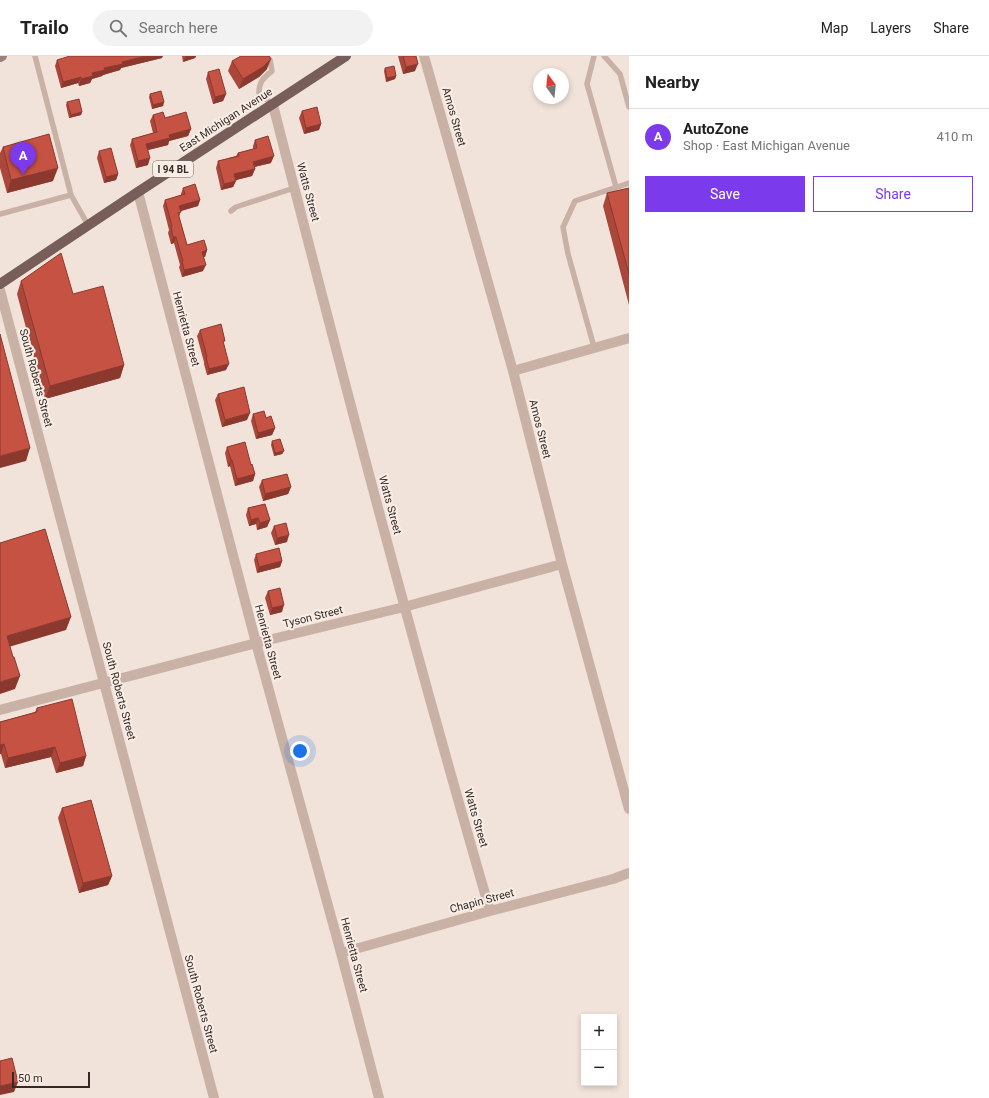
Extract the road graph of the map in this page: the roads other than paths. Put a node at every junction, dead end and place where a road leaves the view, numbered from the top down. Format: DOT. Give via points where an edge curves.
graph roads {
  1 [pos="35,56"];
  2 [pos="266,56"];
  3 [pos="346,56"];
  4 [pos="424,56"];
  5 [pos="594,56"];
  6 [pos="604,56"];
  7 [pos="273,105"];
  8 [pos="629,107"];
  9 [pos="629,183"];
  10 [pos="616,187"];
  11 [pos="294,188"];
  12 [pos="138,192"];
  13 [pos="71,195"];
  14 [pos="231,211"];
  15 [pos="0,214"];
  16 [pos="88,225"];
  17 [pos="0,284"];
  18 [pos="0,290"];
  19 [pos="629,338"];
  20 [pos="594,347"];
  21 [pos="512,370"];
  22 [pos="562,564"];
  23 [pos="404,607"];
  24 [pos="256,643"];
  25 [pos="104,683"];
  26 [pos="0,710"];
  27 [pos="629,809"];
  28 [pos="629,873"];
  29 [pos="490,910"];
  30 [pos="341,953"];
  31 [pos="214,1098"];
  32 [pos="379,1098"];
  1 -- 13 [label="lane"];
  2 -- 7 [label="lane" via="270,60 272,71 261,80 259,93"];
  3 -- 7 [label="main road, East Michigan Avenue / I 94 BL"];
  4 -- 21 [label="street, Amos Street"];
  5 -- 10 [label="lane" via="587,84"];
  6 -- 8 [label="lane" via="620,74"];
  7 -- 11 [label="street, Watts Street"];
  7 -- 12 [label="main road, East Michigan Avenue / I 94 BL"];
  9 -- 10 [label="lane"];
  10 -- 20 [label="lane" via="575,201 564,227 568,254"];
  11 -- 14 [label="lane" via="236,207"];
  11 -- 23 [label="street, Watts Street"];
  12 -- 16 [label="main road, East Michigan Avenue / I 94 BL"];
  12 -- 24 [label="street, Henrietta Street"];
  13 -- 15 [label="lane"];
  13 -- 16 [label="lane"];
  16 -- 17 [label="main road, East Michigan Avenue / I 94 BL"];
  18 -- 25 [label="street, South Roberts Street"];
  19 -- 20 [label="street"];
  20 -- 21 [label="street"];
  21 -- 22 [label="street, Amos Street"];
  22 -- 23 [label="street, Tyson Street"];
  22 -- 27 [label="street, Amos Street"];
  23 -- 24 [label="street, Tyson Street"];
  23 -- 29 [label="street, Watts Street"];
  24 -- 25 [label="street, Tyson Street"];
  24 -- 30 [label="street, Henrietta Street"];
  25 -- 26 [label="street, Tyson Street"];
  25 -- 31 [label="street, South Roberts Street"];
  28 -- 29 [label="street, Chapin Street"];
  29 -- 30 [label="street, Chapin Street"];
  30 -- 32 [label="street, Henrietta Street"];
}
